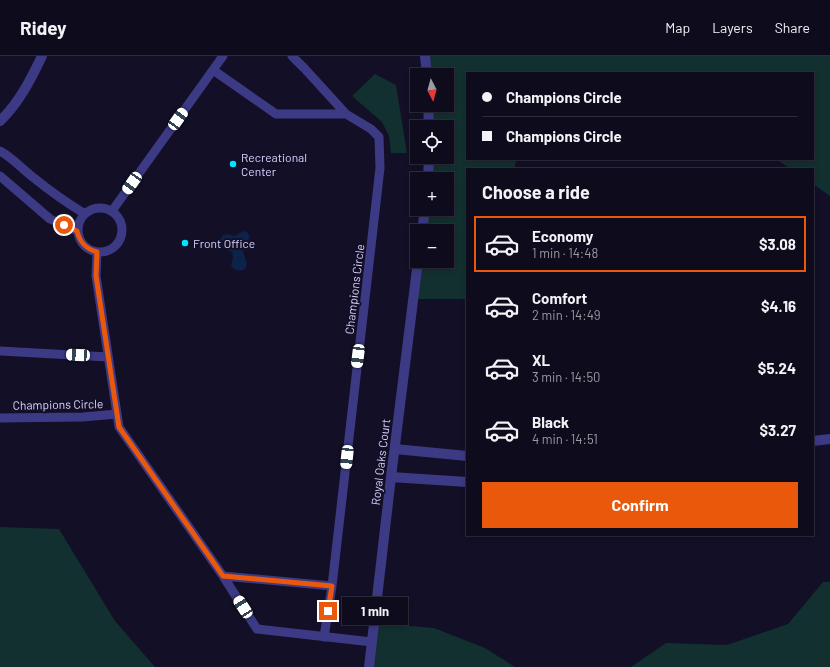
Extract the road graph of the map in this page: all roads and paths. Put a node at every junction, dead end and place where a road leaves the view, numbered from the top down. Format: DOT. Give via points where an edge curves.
graph roads {
  1 [pos="42,56"];
  2 [pos="223,56"];
  3 [pos="292,56"];
  4 [pos="425,56"];
  5 [pos="426,68"];
  6 [pos="214,70"];
  7 [pos="346,114"];
  8 [pos="0,120"];
  9 [pos="0,151"];
  10 [pos="0,176"];
  11 [pos="112,211"];
  12 [pos="85,214"];
  13 [pos="77,231"];
  14 [pos="97,252"];
  15 [pos="417,268"];
  16 [pos="0,351"];
  17 [pos="108,357"];
  18 [pos="117,414"];
  19 [pos="0,418"];
  20 [pos="830,439"];
  21 [pos="814,441"];
  22 [pos="395,449"];
  23 [pos="466,456"];
  24 [pos="391,477"];
  25 [pos="466,482"];
  26 [pos="223,576"];
  27 [pos="332,586"];
  28 [pos="324,636"];
  29 [pos="372,642"];
  30 [pos="369,667"];
  1 -- 8 [label="street" via="28,84"];
  2 -- 6 [label="lane"];
  3 -- 7 [label="lane, Champions Circle"];
  4 -- 5 [label="street"];
  6 -- 7 [label="lane" via="276,114"];
  6 -- 11 [label="lane"];
  7 -- 27 [label="lane, Champions Circle" via="379,137 380,168"];
  9 -- 12 [label="lane" via="64,201"];
  10 -- 13 [label="lane" via="50,219"];
  11 -- 12 [label="lane" via="98,208"];
  11 -- 14 [label="lane" via="122,226 121,238 114,248"];
  12 -- 13 [label="lane"];
  13 -- 14 [label="lane" via="78,237 86,247"];
  14 -- 17 [label="lane, Champions Circle" via="96,276"];
  15 -- 22 [label="street, Royal Oaks Court"];
  16 -- 17 [label="lane"];
  17 -- 18 [label="lane, Champions Circle"];
  18 -- 19 [label="lane, Champions Circle"];
  18 -- 26 [label="lane, Champions Circle" via="119,427"];
  20 -- 21 [label="street"];
  22 -- 23 [label="street"];
  22 -- 24 [label="street, Royal Oaks Court"];
  24 -- 25 [label="street"];
  24 -- 29 [label="street, Royal Oaks Court"];
  26 -- 27 [label="lane"];
  26 -- 28 [label="lane, Champions Circle" via="257,629"];
  27 -- 28 [label="lane, Champions Circle"];
  28 -- 29 [label="lane, Champions Circle"];
  29 -- 30 [label="street, Royal Oaks Court"];
}
